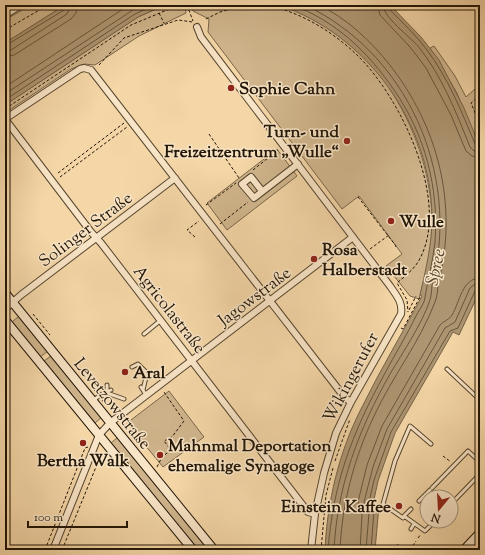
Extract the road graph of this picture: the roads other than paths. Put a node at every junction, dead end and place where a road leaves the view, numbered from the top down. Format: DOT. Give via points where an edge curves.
graph roads {
  1 [pos="21,5"];
  2 [pos="5,15"];
  3 [pos="195,24"];
  4 [pos="5,119"];
  5 [pos="298,164"];
  6 [pos="175,178"];
  7 [pos="262,191"];
  8 [pos="354,237"];
  9 [pos="96,238"];
  10 [pos="5,293"];
  11 [pos="270,301"];
  12 [pos="12,302"];
  13 [pos="5,310"];
  14 [pos="5,320"];
  15 [pos="161,320"];
  16 [pos="144,334"];
  17 [pos="192,361"];
  18 [pos="132,367"];
  19 [pos="447,369"];
  20 [pos="107,385"];
  21 [pos="111,390"];
  22 [pos="143,391"];
  23 [pos="107,393"];
  24 [pos="124,398"];
  25 [pos="480,400"];
  26 [pos="92,401"];
  27 [pos="351,402"];
  28 [pos="110,423"];
  29 [pos="99,435"];
  30 [pos="431,444"];
  31 [pos="480,462"];
  32 [pos="480,474"];
  33 [pos="431,489"];
  34 [pos="459,496"];
  35 [pos="411,509"];
  36 [pos="315,514"];
  37 [pos="404,516"];
  38 [pos="414,524"];
  39 [pos="419,527"];
  40 [pos="411,529"];
  41 [pos="480,533"];
  42 [pos="53,550"];
  43 [pos="193,550"];
  44 [pos="214,550"];
  45 [pos="311,550"];
  46 [pos="464,550"];
  1 -- 2 [label="street"];
  3 -- 5 [label="street" via="201,37"];
  4 -- 6 [label="street" via="80,69 91,70"];
  4 -- 9 [label="street, Agricolastraße"];
  5 -- 7 [label="street"];
  5 -- 8 [label="street"];
  6 -- 9 [label="street, Solinger Straße"];
  6 -- 11 [label="street"];
  7 -- 7 [label="street" via="251,177 242,184 254,198"];
  8 -- 11 [label="street, Jagowstraße"];
  8 -- 27 [label="street, Wikingerufer" via="399,299 404,315"];
  9 -- 12 [label="street, Solinger Straße"];
  9 -- 15 [label="street, Agricolastraße"];
  10 -- 12 [label="main road, Levetzowstraße"];
  11 -- 17 [label="street, Jagowstraße"];
  11 -- 27 [label="street" via="345,398"];
  12 -- 13 [label="street, Solinger Straße"];
  12 -- 26 [label="main road, Levetzowstraße"];
  14 -- 29 [label="main road, Levetzowstraße"];
  15 -- 16 [label="lane"];
  15 -- 17 [label="street, Agricolastraße"];
  17 -- 22 [label="street, Jagowstraße"];
  17 -- 36 [label="street, Agricolastraße" via="308,512"];
  18 -- 22 [label="lane" via="138,364 147,374"];
  19 -- 25 [label="lane"];
  20 -- 23 [label="lane"];
  21 -- 23 [label="lane"];
  22 -- 28 [label="street, Jagowstraße"];
  23 -- 24 [label="lane"];
  23 -- 26 [label="lane"];
  26 -- 28 [label="main road, Levetzowstraße"];
  27 -- 36 [label="street, Wikingerufer" via="336,433"];
  28 -- 29 [label="street, Jagowstraße"];
  28 -- 44 [label="main road, Levetzowstraße"];
  29 -- 42 [label="street, Jagowstraße"];
  29 -- 43 [label="main road, Levetzowstraße"];
  30 -- 37 [label="lane" via="410,426 395,461 383,504 403,518"];
  31 -- 33 [label="lane" via="468,451"];
  32 -- 34 [label="lane"];
  35 -- 37 [label="lane"];
  36 -- 45 [label="street, Wikingerufer"];
  37 -- 38 [label="lane"];
  38 -- 39 [label="lane"];
  38 -- 40 [label="lane"];
  41 -- 46 [label="main road"];
}
